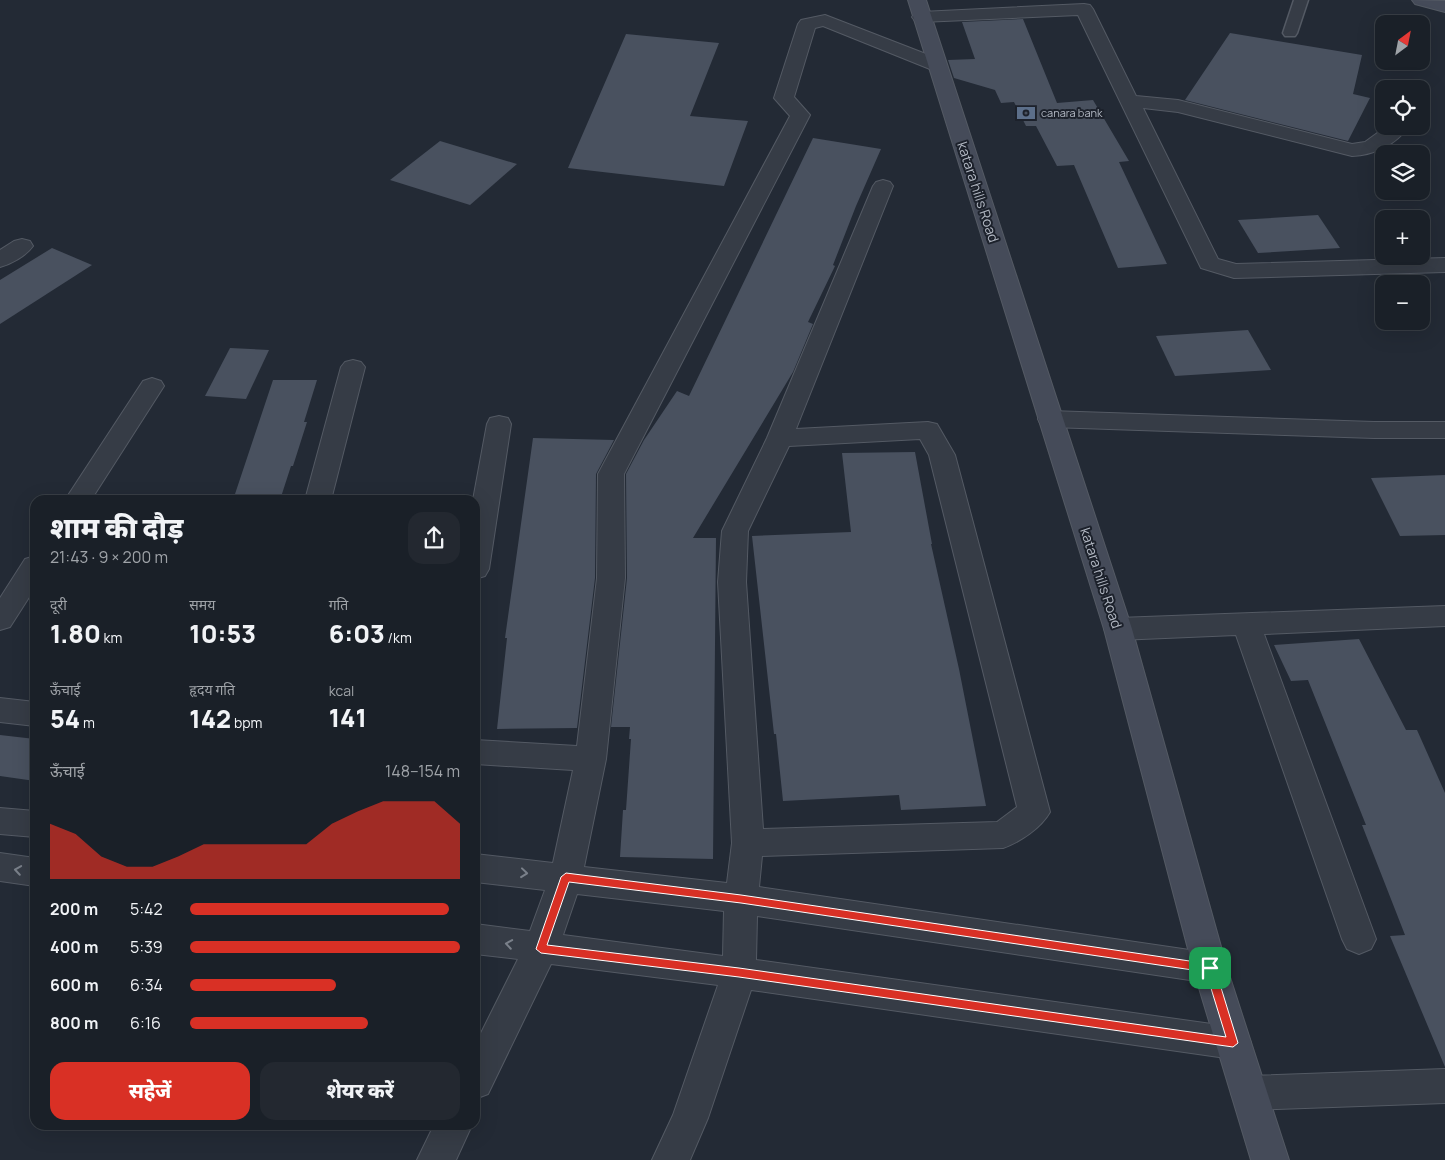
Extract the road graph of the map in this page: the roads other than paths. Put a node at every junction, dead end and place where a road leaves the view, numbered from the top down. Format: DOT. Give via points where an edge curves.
graph roads {
  1 [pos="1301,0"];
  2 [pos="1421,0"];
  3 [pos="919,8"];
  4 [pos="1445,8"];
  5 [pos="1290,33"];
  6 [pos="937,65"];
  7 [pos="1129,101"];
  8 [pos="1389,135"];
  9 [pos="883,186"];
  10 [pos="22,246"];
  11 [pos="0,260"];
  12 [pos="1445,266"];
  13 [pos="353,367"];
  14 [pos="152,386"];
  15 [pos="1050,419"];
  16 [pos="499,424"];
  17 [pos="1445,430"];
  18 [pos="780,438"];
  19 [pos="81,495"];
  20 [pos="319,495"];
  21 [pos="480,539"];
  22 [pos="30,574"];
  23 [pos="1445,616"];
  24 [pos="0,620"];
  25 [pos="1247,625"];
  26 [pos="1118,629"];
  27 [pos="0,710"];
  28 [pos="30,713"];
  29 [pos="480,752"];
  30 [pos="591,759"];
  31 [pos="0,821"];
  32 [pos="30,824"];
  33 [pos="748,843"];
  34 [pos="0,867"];
  35 [pos="480,868"];
  36 [pos="30,871"];
  37 [pos="566,877"];
  38 [pos="741,899"];
  39 [pos="1360,939"];
  40 [pos="480,940"];
  41 [pos="541,949"];
  42 [pos="1210,968"];
  43 [pos="739,973"];
  44 [pos="1233,1043"];
  45 [pos="480,1072"];
  46 [pos="1445,1086"];
  47 [pos="1249,1093"];
  48 [pos="451,1130"];
  49 [pos="436,1160"];
  50 [pos="671,1160"];
  51 [pos="1270,1160"];
  1 -- 5 [label="lane"];
  2 -- 4 [label="main road"];
  3 -- 6 [label="main road, katara hills Road"];
  3 -- 7 [label="street" via="1084,9"];
  6 -- 15 [label="main road, katara hills Road"];
  6 -- 30 [label="street" via="825,20 807,24 784,98 800,116 611,474 611,578"];
  7 -- 8 [label="street" via="1178,106 1352,150 1377,145"];
  7 -- 12 [label="street" via="1209,263 1234,271"];
  9 -- 18 [label="street"];
  10 -- 11 [label="street"];
  13 -- 20 [label="street"];
  14 -- 19 [label="street"];
  15 -- 17 [label="street"];
  15 -- 26 [label="main road, katara hills Road"];
  16 -- 21 [label="street"];
  18 -- 33 [label="street" via="735,531 732,582"];
  18 -- 33 [label="street" via="928,430 942,454 1034,812 1003,835"];
  22 -- 24 [label="street"];
  23 -- 25 [label="street"];
  25 -- 26 [label="street"];
  25 -- 39 [label="street"];
  26 -- 42 [label="main road, katara hills Road"];
  27 -- 28 [label="street"];
  29 -- 30 [label="street"];
  30 -- 37 [label="street"];
  31 -- 32 [label="street"];
  33 -- 38 [label="street"];
  36 -- 34 [label="street, one-way"];
  35 -- 37 [label="street, one-way"];
  37 -- 38 [label="street"];
  37 -- 41 [label="street"];
  38 -- 42 [label="street"];
  38 -- 43 [label="street"];
  41 -- 40 [label="street, one-way"];
  41 -- 43 [label="street"];
  41 -- 45 [label="street"];
  42 -- 44 [label="main road, katara hills Road"];
  43 -- 44 [label="street"];
  43 -- 50 [label="street" via="690,1118"];
  44 -- 47 [label="main road, katara hills Road"];
  46 -- 47 [label="street"];
  47 -- 51 [label="main road, katara hills Road"];
  48 -- 49 [label="street"];
}
